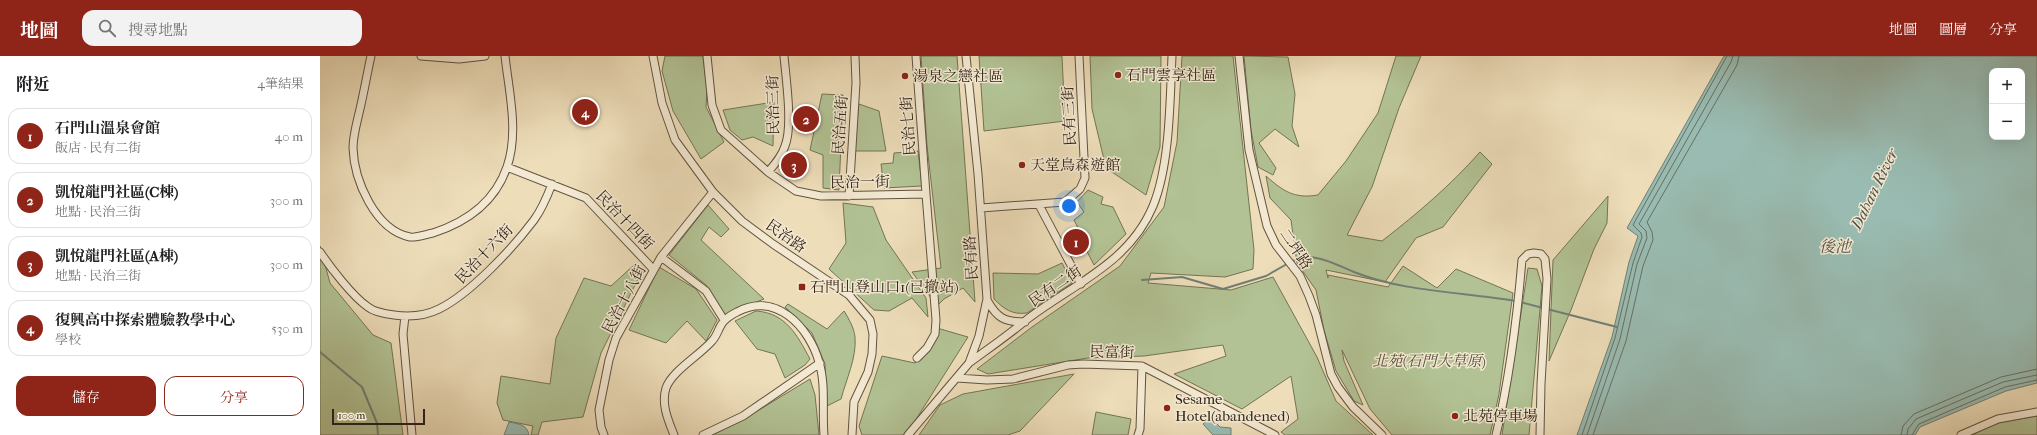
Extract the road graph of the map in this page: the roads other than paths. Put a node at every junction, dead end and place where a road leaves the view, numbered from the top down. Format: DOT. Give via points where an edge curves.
graph roads {
  1 [pos="371,56"];
  2 [pos="421,56"];
  3 [pos="435,56"];
  4 [pos="484,56"];
  5 [pos="505,56"];
  6 [pos="653,56"];
  7 [pos="707,56"];
  8 [pos="784,56"];
  9 [pos="855,56"];
  10 [pos="916,56"];
  11 [pos="966,56"];
  12 [pos="1079,56"];
  13 [pos="1172,56"];
  14 [pos="1239,56"];
  15 [pos="507,167"];
  16 [pos="768,172"];
  17 [pos="552,184"];
  18 [pos="713,192"];
  19 [pos="926,194"];
  20 [pos="849,196"];
  21 [pos="1039,205"];
  22 [pos="981,208"];
  23 [pos="320,252"];
  24 [pos="661,257"];
  25 [pos="654,270"];
  26 [pos="1081,284"];
  27 [pos="987,299"];
  28 [pos="405,316"];
  29 [pos="724,320"];
  30 [pos="1025,322"];
  31 [pos="917,358"];
  32 [pos="820,363"];
  33 [pos="969,363"];
  34 [pos="1142,366"];
  35 [pos="957,378"];
  36 [pos="2037,412"];
  37 [pos="412,435"];
  38 [pos="604,435"];
  39 [pos="674,435"];
  40 [pos="703,435"];
  41 [pos="824,435"];
  42 [pos="852,435"];
  43 [pos="908,435"];
  44 [pos="1138,435"];
  45 [pos="1275,435"];
  46 [pos="1382,435"];
  47 [pos="1496,435"];
  48 [pos="1540,435"];
  49 [pos="1961,435"];
  1 -- 15 [label="street" via="353,150 362,190 370,206 389,227 411,238 450,228 468,219 498,187"];
  2 -- 3 [label="street"];
  3 -- 4 [label="street" via="459,59"];
  5 -- 15 [label="street" via="513,121"];
  6 -- 18 [label="street, 民治路" via="662,103 675,140"];
  7 -- 16 [label="street, 民治一街" via="712,104 721,130"];
  8 -- 16 [label="street, 民治三街" via="788,130 786,145"];
  9 -- 20 [label="street, 民治五街" via="856,83"];
  10 -- 19 [label="street, 民治七街"];
  11 -- 22 [label="street, 民有路"];
  12 -- 21 [label="street, 民有三街" via="1085,178 1080,189 1065,202"];
  13 -- 26 [label="street, 民有二街" via="1165,162 1154,205 1123,252"];
  14 -- 46 [label="street, 二坪路" via="1249,150 1266,226 1276,245 1300,276 1309,296 1331,374 1338,387 1353,407"];
  15 -- 17 [label="street, 民治十四街"];
  16 -- 20 [label="street, 民治一街" via="796,191 821,196"];
  17 -- 25 [label="street, 民治十四街" via="586,198"];
  17 -- 28 [label="street, 民治十六街" via="534,220 467,292 438,310"];
  18 -- 24 [label="street, 民治十八街"];
  18 -- 42 [label="street, 民治路" via="742,220 773,244 849,295 870,320 873,334 872,354 868,372 854,402"];
  19 -- 20 [label="street, 民治一街"];
  19 -- 31 [label="street" via="936,320 935,334"];
  21 -- 22 [label="street, 民有三街"];
  21 -- 26 [label="street"];
  22 -- 27 [label="street, 民有路"];
  23 -- 28 [label="street, 民治十六街" via="368,308"];
  24 -- 25 [label="street, 民治十八街"];
  24 -- 29 [label="street" via="706,291"];
  25 -- 38 [label="street, 民治十八街" via="616,338 609,360 599,410"];
  26 -- 30 [label="street, 民有二街"];
  27 -- 30 [label="street" via="994,313 1002,319"];
  27 -- 33 [label="street, 民有路" via="980,336"];
  28 -- 37 [label="street" via="403,334"];
  29 -- 32 [label="street" via="745,308 764,304 778,309 802,328"];
  29 -- 39 [label="street" via="714,340 667,386 664,397"];
  30 -- 33 [label="street, 民有二街"];
  32 -- 40 [label="street" via="743,416"];
  32 -- 41 [label="street"];
  33 -- 35 [label="street, 民有路"];
  34 -- 35 [label="street, 民富街" via="1083,364 1068,365 1013,379"];
  34 -- 44 [label="street"];
  34 -- 45 [label="street, 民富街"];
  35 -- 43 [label="street, 民有路"];
  36 -- 49 [label="street" via="1998,418"];
  47 -- 48 [label="street" via="1514,337 1522,260 1528,254 1534,253 1541,254 1545,259 1547,279"];
}
